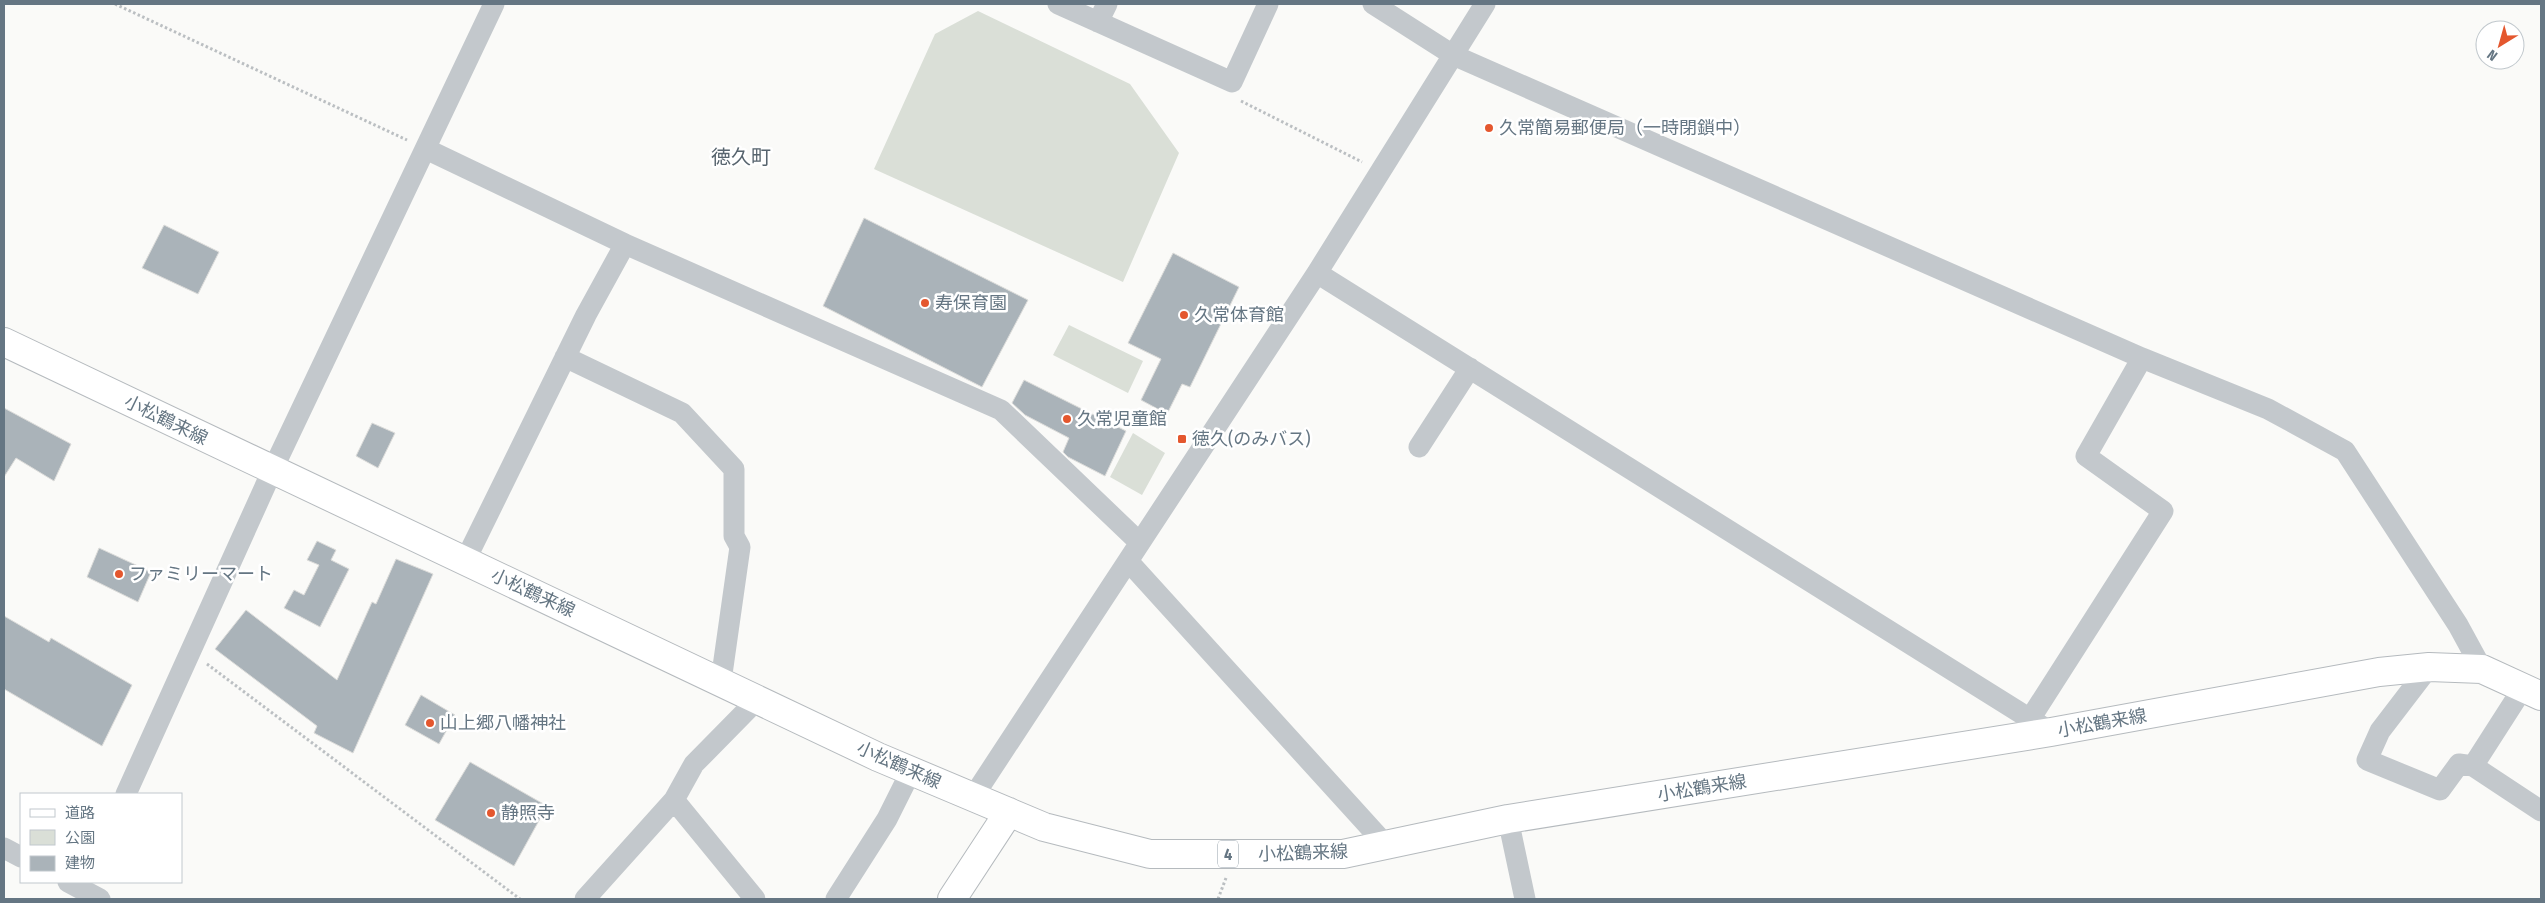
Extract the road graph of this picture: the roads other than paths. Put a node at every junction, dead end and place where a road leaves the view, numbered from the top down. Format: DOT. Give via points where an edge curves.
graph roads {
  1 [pos="494,4"];
  2 [pos="1058,4"];
  3 [pos="1268,4"];
  4 [pos="1373,4"];
  5 [pos="1485,4"];
  6 [pos="1103,13"];
  7 [pos="1453,55"];
  8 [pos="426,149"];
  9 [pos="625,244"];
  10 [pos="1316,273"];
  11 [pos="4,342"];
  12 [pos="565,358"];
  13 [pos="2142,358"];
  14 [pos="1470,368"];
  15 [pos="1419,447"];
  16 [pos="272,471"];
  17 [pos="1139,542"];
  18 [pos="465,561"];
  19 [pos="1128,561"];
  20 [pos="2428,667"];
  21 [pos="2482,669"];
  22 [pos="721,681"];
  23 [pos="2532,692"];
  24 [pos="758,698"];
  25 [pos="2041,725"];
  26 [pos="2473,766"];
  27 [pos="911,771"];
  28 [pos="126,793"];
  29 [pos="973,796"];
  30 [pos="674,800"];
  31 [pos="2541,811"];
  32 [pos="1009,812"];
  33 [pos="1508,819"];
  34 [pos="1385,844"];
  35 [pos="4,848"];
  36 [pos="20,856"];
  37 [pos="70,883"];
  38 [pos="93,893"];
  39 [pos="585,899"];
  40 [pos="755,899"];
  41 [pos="836,899"];
  42 [pos="952,899"];
  43 [pos="1525,899"];
  1 -- 8 [label="street"];
  2 -- 6 [label="street"];
  3 -- 6 [label="street" via="1232,82"];
  4 -- 7 [label="street"];
  5 -- 7 [label="street"];
  7 -- 10 [label="street"];
  7 -- 13 [label="street"];
  8 -- 9 [label="street"];
  8 -- 16 [label="street"];
  9 -- 12 [label="street"];
  9 -- 17 [label="street" via="1001,410"];
  10 -- 14 [label="street"];
  10 -- 17 [label="street"];
  11 -- 16 [label="main road, 小松鶴来線 / 4"];
  12 -- 18 [label="street"];
  12 -- 22 [label="street" via="682,413 734,469 734,536 740,547"];
  13 -- 21 [label="street" via="2268,409 2344,451 2458,625"];
  13 -- 25 [label="street" via="2086,456 2163,511"];
  14 -- 15 [label="street"];
  14 -- 25 [label="street"];
  16 -- 18 [label="main road, 小松鶴来線 / 4"];
  16 -- 28 [label="street"];
  17 -- 19 [label="street"];
  18 -- 22 [label="main road, 小松鶴来線 / 4"];
  19 -- 29 [label="street"];
  19 -- 34 [label="street"];
  20 -- 21 [label="main road, 小松鶴来線 / 4"];
  20 -- 25 [label="main road, 小松鶴来線 / 4"];
  20 -- 26 [label="street" via="2380,731 2367,760 2440,790 2459,764"];
  21 -- 23 [label="main road, 小松鶴来線 / 4"];
  22 -- 24 [label="main road, 小松鶴来線 / 4"];
  23 -- 26 [label="street"];
  24 -- 27 [label="main road, 小松鶴来線 / 4"];
  24 -- 30 [label="street" via="694,764"];
  25 -- 33 [label="main road, 小松鶴来線 / 4"];
  26 -- 31 [label="street"];
  27 -- 29 [label="main road, 小松鶴来線 / 4"];
  27 -- 41 [label="street" via="887,818"];
  29 -- 32 [label="main road, 小松鶴来線 / 4"];
  30 -- 39 [label="street"];
  30 -- 40 [label="street"];
  32 -- 34 [label="main road, 小松鶴来線 / 4" via="1044,827 1150,854 1343,854"];
  32 -- 42 [label="main road"];
  33 -- 34 [label="main road, 小松鶴来線 / 4"];
  33 -- 43 [label="street"];
  35 -- 36 [label="street"];
  37 -- 38 [label="street"];
}
